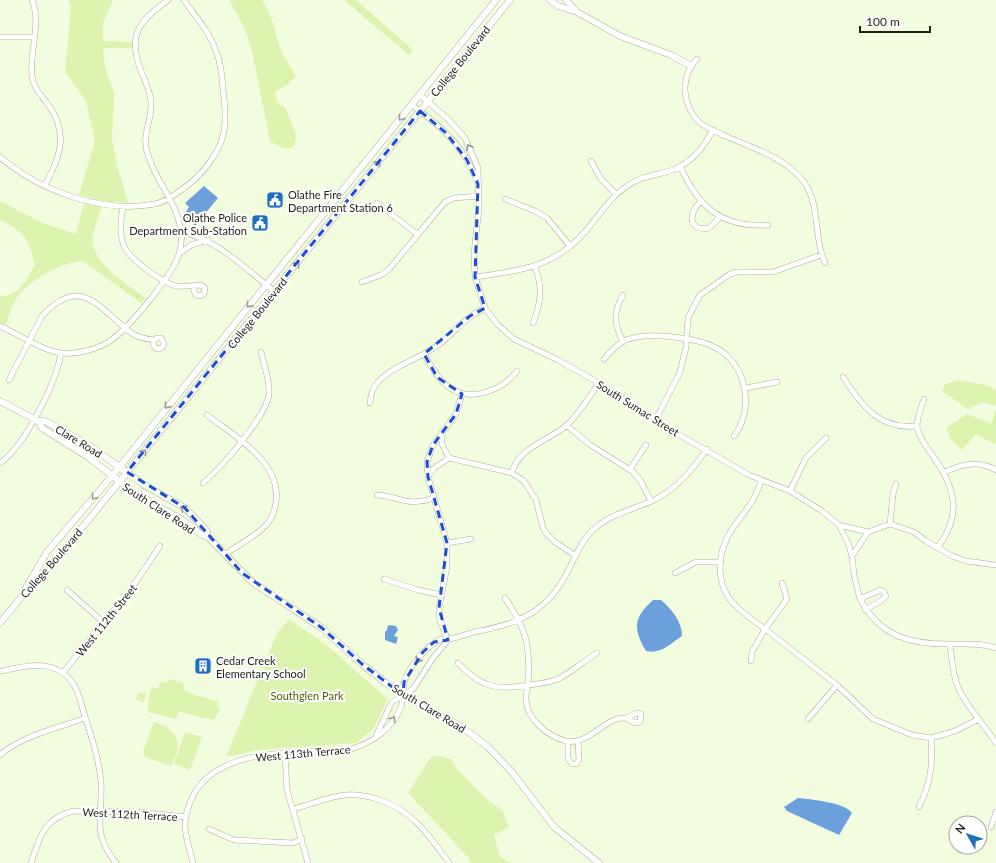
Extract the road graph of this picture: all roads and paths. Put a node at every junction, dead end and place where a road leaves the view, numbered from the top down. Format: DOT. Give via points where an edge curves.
graph roads {
  1 [pos="32,0"];
  2 [pos="168,0"];
  3 [pos="184,0"];
  4 [pos="496,0"];
  5 [pos="510,0"];
  6 [pos="550,0"];
  7 [pos="566,0"];
  8 [pos="577,12"];
  9 [pos="0,37"];
  10 [pos="34,37"];
  11 [pos="697,59"];
  12 [pos="691,66"];
  13 [pos="420,95"];
  14 [pos="428,102"];
  15 [pos="412,105"];
  16 [pos="420,111"];
  17 [pos="713,130"];
  18 [pos="0,157"];
  19 [pos="591,161"];
  20 [pos="680,166"];
  21 [pos="478,184"];
  22 [pos="46,185"];
  23 [pos="616,194"];
  24 [pos="479,196"];
  25 [pos="169,198"];
  26 [pos="505,199"];
  27 [pos="701,201"];
  28 [pos="377,203"];
  29 [pos="123,206"];
  30 [pos="720,217"];
  31 [pos="768,225"];
  32 [pos="181,232"];
  33 [pos="417,234"];
  34 [pos="208,240"];
  35 [pos="570,246"];
  36 [pos="179,254"];
  37 [pos="821,255"];
  38 [pos="825,263"];
  39 [pos="535,267"];
  40 [pos="475,277"];
  41 [pos="163,281"];
  42 [pos="362,282"];
  43 [pos="266,285"];
  44 [pos="194,287"];
  45 [pos="275,292"];
  46 [pos="623,295"];
  47 [pos="485,308"];
  48 [pos="533,323"];
  49 [pos="0,326"];
  50 [pos="126,327"];
  51 [pos="687,338"];
  52 [pos="29,340"];
  53 [pos="154,340"];
  54 [pos="622,342"];
  55 [pos="261,352"];
  56 [pos="61,353"];
  57 [pos="424,354"];
  58 [pos="604,359"];
  59 [pos="517,371"];
  60 [pos="843,377"];
  61 [pos="10,380"];
  62 [pos="776,382"];
  63 [pos="599,383"];
  64 [pos="746,388"];
  65 [pos="462,394"];
  66 [pos="924,399"];
  67 [pos="0,402"];
  68 [pos="370,403"];
  69 [pos="207,415"];
  70 [pos="36,420"];
  71 [pos="655,421"];
  72 [pos="566,425"];
  73 [pos="917,426"];
  74 [pos="442,435"];
  75 [pos="734,436"];
  76 [pos="826,438"];
  77 [pos="240,441"];
  78 [pos="646,445"];
  79 [pos="707,449"];
  80 [pos="449,458"];
  81 [pos="0,463"];
  82 [pos="119,467"];
  83 [pos="630,469"];
  84 [pos="996,470"];
  85 [pos="127,472"];
  86 [pos="944,472"];
  87 [pos="512,473"];
  88 [pos="112,476"];
  89 [pos="428,477"];
  90 [pos="761,481"];
  91 [pos="119,482"];
  92 [pos="203,482"];
  93 [pos="896,484"];
  94 [pos="790,491"];
  95 [pos="377,495"];
  96 [pos="434,498"];
  97 [pos="651,501"];
  98 [pos="890,524"];
  99 [pos="839,525"];
  100 [pos="868,532"];
  101 [pos="208,537"];
  102 [pos="471,539"];
  103 [pos="447,543"];
  104 [pos="160,546"];
  105 [pos="937,548"];
  106 [pos="225,555"];
  107 [pos="576,556"];
  108 [pos="852,556"];
  109 [pos="719,562"];
  110 [pos="996,566"];
  111 [pos="675,573"];
  112 [pos="384,579"];
  113 [pos="782,583"];
  114 [pos="67,590"];
  115 [pos="442,595"];
  116 [pos="505,598"];
  117 [pos="860,599"];
  118 [pos="19,600"];
  119 [pos="866,610"];
  120 [pos="519,620"];
  121 [pos="103,622"];
  122 [pos="0,624"];
  123 [pos="765,629"];
  124 [pos="448,640"];
  125 [pos="950,644"];
  126 [pos="996,648"];
  127 [pos="597,653"];
  128 [pos="751,661"];
  129 [pos="458,663"];
  130 [pos="2,671"];
  131 [pos="63,673"];
  132 [pos="528,685"];
  133 [pos="837,685"];
  134 [pos="403,695"];
  135 [pos="85,718"];
  136 [pos="627,718"];
  137 [pos="808,719"];
  138 [pos="977,720"];
  139 [pos="375,738"];
  140 [pos="931,738"];
  141 [pos="578,740"];
  142 [pos="568,741"];
  143 [pos="996,743"];
  144 [pos="286,754"];
  145 [pos="0,755"];
  146 [pos="919,806"];
  147 [pos="293,809"];
  148 [pos="99,811"];
  149 [pos="996,812"];
  150 [pos="186,817"];
  151 [pos="992,827"];
  152 [pos="209,829"];
  153 [pos="302,839"];
  154 [pos="31,863"];
  155 [pos="116,863"];
  156 [pos="193,863"];
  157 [pos="308,863"];
  158 [pos="449,863"];
  159 [pos="598,863"];
  1 -- 10 [label="street" via="36,14"];
  2 -- 25 [label="street" via="144,19 137,33 134,48 150,92 151,111 145,146"];
  3 -- 25 [label="street" via="216,50 222,68 226,114 223,133 215,152 191,183"];
  4 -- 13 [label="street, College Boulevard"];
  5 -- 14 [label="street, College Boulevard"];
  6 -- 8 [label="street" via="558,6"];
  7 -- 8 [label="street"];
  8 -- 12 [label="street" via="620,36 666,52"];
  9 -- 10 [label="street"];
  10 -- 22 [label="street" via="32,81 55,115 61,137 60,153"];
  11 -- 12 [label="street"];
  12 -- 17 [label="street" via="686,82 686,100 695,117"];
  13 -- 14 [label="street, South Sumac Street"];
  13 -- 15 [label="street, College Boulevard"];
  14 -- 16 [label="street, College Boulevard"];
  21 -- 14 [label="street, South Sumac Street, one-way" via="478,168 465,138"];
  15 -- 16 [label="street, South Sumac Street"];
  15 -- 43 [label="street, College Boulevard, one-way"];
  16 -- 21 [label="street, South Sumac Street" via="457,146"];
  45 -- 16 [label="street, College Boulevard, one-way"];
  17 -- 20 [label="street" via="703,147"];
  17 -- 37 [label="street" via="780,161 799,176 810,192 814,204"];
  18 -- 22 [label="street"];
  19 -- 23 [label="street" via="601,179"];
  20 -- 23 [label="street" via="644,177"];
  20 -- 27 [label="street"];
  21 -- 24 [label="street, South Sumac Street"];
  22 -- 29 [label="street" via="78,198"];
  23 -- 35 [label="street"];
  24 -- 33 [label="street" via="454,198 444,202"];
  24 -- 40 [label="street, South Sumac Street" via="480,208 474,253"];
  25 -- 29 [label="street" via="157,204"];
  25 -- 32 [label="street" via="179,219"];
  26 -- 35 [label="street" via="547,218"];
  27 -- 30 [label="street"];
  27 -- 30 [label="street" via="692,211 691,216 695,225 699,228 709,228"];
  28 -- 33 [label="street"];
  29 -- 41 [label="street" via="121,235 124,248"];
  30 -- 31 [label="street" via="742,224"];
  32 -- 34 [label="street"];
  32 -- 36 [label="street"];
  33 -- 42 [label="street" via="386,271"];
  34 -- 36 [label="street" via="191,245"];
  34 -- 43 [label="street"];
  35 -- 39 [label="street"];
  36 -- 41 [label="street"];
  37 -- 38 [label="street"];
  37 -- 51 [label="street" via="773,272 737,272 722,278 701,294 694,304 688,318"];
  39 -- 40 [label="street"];
  39 -- 48 [label="street" via="541,283 541,294"];
  40 -- 47 [label="street, South Sumac Street"];
  41 -- 44 [label="street" via="177,286"];
  41 -- 50 [label="street"];
  43 -- 45 [label="street"];
  43 -- 82 [label="street, College Boulevard, one-way"];
  85 -- 45 [label="street, College Boulevard, one-way"];
  46 -- 54 [label="street" via="614,314"];
  47 -- 57 [label="street" via="470,316 448,337"];
  47 -- 63 [label="street, South Sumac Street" via="497,324 514,339"];
  49 -- 52 [label="street"];
  50 -- 52 [label="street" via="91,299 79,296 66,298 50,307"];
  50 -- 53 [label="street" via="139,336"];
  50 -- 56 [label="street" via="110,341 89,350"];
  51 -- 54 [label="street" via="648,335"];
  51 -- 64 [label="street" via="716,347 728,357"];
  51 -- 71 [label="street" via="685,358 680,372"];
  52 -- 56 [label="street"];
  52 -- 61 [label="street"];
  54 -- 58 [label="street"];
  55 -- 77 [label="street" via="268,381 268,400 262,414"];
  56 -- 70 [label="street"];
  57 -- 65 [label="street" via="437,376 446,385"];
  57 -- 68 [label="street" via="394,369 380,380 371,393"];
  59 -- 65 [label="street" via="511,379 496,389 483,393"];
  60 -- 73 [label="street" via="866,410 878,418 904,427"];
  62 -- 64 [label="street"];
  63 -- 71 [label="street, South Sumac Street"];
  63 -- 72 [label="street"];
  64 -- 75 [label="street" via="745,411 741,426"];
  65 -- 74 [label="street" via="456,414"];
  66 -- 73 [label="street"];
  67 -- 70 [label="street, Clare Road"];
  69 -- 77 [label="street"];
  70 -- 81 [label="street" via="16,449"];
  70 -- 82 [label="street, Clare Road" via="45,421 83,442"];
  70 -- 88 [label="street, Clare Road" via="42,428 88,457"];
  71 -- 79 [label="street, South Sumac Street"];
  72 -- 83 [label="street" via="589,444"];
  72 -- 87 [label="street" via="525,453 516,462"];
  73 -- 86 [label="street" via="925,444"];
  74 -- 80 [label="street" via="442,444"];
  74 -- 89 [label="street" via="429,454"];
  76 -- 94 [label="street" via="806,458"];
  77 -- 92 [label="street" via="214,474"];
  77 -- 106 [label="street" via="264,462 273,475 277,498 271,517 261,530"];
  78 -- 83 [label="street"];
  79 -- 90 [label="street, South Sumac Street"];
  79 -- 97 [label="street" via="686,476"];
  80 -- 87 [label="street"];
  80 -- 89 [label="street" via="433,469"];
  82 -- 85 [label="street, South Clare Road"];
  82 -- 88 [label="street, College Boulevard"];
  83 -- 97 [label="street" via="640,480"];
  84 -- 86 [label="street" via="985,464 970,463"];
  85 -- 91 [label="street, College Boulevard"];
  101 -- 85 [label="street, South Clare Road, one-way" via="206,531 185,508 153,491"];
  86 -- 105 [label="street" via="950,483 953,507 946,533"];
  87 -- 107 [label="street" via="524,481 532,491 546,533"];
  88 -- 91 [label="street, South Clare Road"];
  88 -- 118 [label="street, College Boulevard, one-way" via="47,552"];
  89 -- 96 [label="street"];
  90 -- 94 [label="street, South Sumac Street"];
  90 -- 109 [label="street" via="753,503 729,534"];
  91 -- 101 [label="street, South Clare Road"];
  91 -- 118 [label="street, College Boulevard" via="60,555"];
  93 -- 98 [label="street"];
  94 -- 99 [label="street, South Sumac Street"];
  95 -- 96 [label="street" via="411,503"];
  96 -- 103 [label="street"];
  97 -- 107 [label="street" via="602,522 590,534"];
  98 -- 100 [label="street"];
  98 -- 105 [label="street" via="914,532"];
  99 -- 100 [label="street"];
  99 -- 108 [label="street, South Sumac Street"];
  100 -- 108 [label="street"];
  101 -- 106 [label="street, South Clare Road"];
  102 -- 103 [label="street"];
  103 -- 115 [label="street" via="447,566"];
  104 -- 121 [label="street, West 112th Street" via="125,598"];
  105 -- 110 [label="street" via="966,561"];
  106 -- 134 [label="street, South Clare Road" via="252,582 322,628 362,664"];
  107 -- 120 [label="street" via="551,598 532,615"];
  108 -- 117 [label="street, South Sumac Street"];
  109 -- 111 [label="street" via="696,562"];
  109 -- 123 [label="street" via="724,586 735,606"];
  112 -- 115 [label="street"];
  113 -- 123 [label="street" via="787,599"];
  114 -- 121 [label="street"];
  115 -- 124 [label="street" via="440,617"];
  116 -- 120 [label="street"];
  117 -- 119 [label="street, South Sumac Street"];
  117 -- 119 [label="street" via="880,590 884,592 886,596"];
  118 -- 122 [label="street, College Boulevard"];
  119 -- 125 [label="street, South Sumac Street" via="888,631 908,641"];
  120 -- 124 [label="street"];
  120 -- 132 [label="street" via="528,648"];
  121 -- 131 [label="street, West 112th Street"];
  123 -- 128 [label="street" via="752,652"];
  123 -- 133 [label="street"];
  124 -- 134 [label="street" via="433,658 414,689"];
  124 -- 134 [label="street, West 113th Terrace, one-way" via="441,638 423,652 404,682"];
  125 -- 126 [label="street, South Sumac Street"];
  125 -- 138 [label="street" via="952,666 958,686"];
  127 -- 132 [label="street" via="558,678 546,683"];
  129 -- 132 [label="street" via="473,678 488,685 504,689"];
  130 -- 131 [label="street" via="39,664"];
  131 -- 135 [label="street" via="78,692"];
  132 -- 142 [label="street" via="526,698 533,718 548,733"];
  133 -- 137 [label="street"];
  133 -- 140 [label="street" via="873,719 901,732"];
  134 -- 139 [label="street" via="388,707"];
  139 -- 134 [label="street, West 113th Terrace, one-way" via="380,736 395,717"];
  134 -- 159 [label="street, South Clare Road" via="462,727 488,747 512,772 554,828"];
  135 -- 145 [label="street" via="23,741"];
  135 -- 148 [label="street" via="98,762 101,784"];
  136 -- 141 [label="street" via="614,721"];
  138 -- 140 [label="street" via="956,731"];
  138 -- 143 [label="street"];
  139 -- 144 [label="street, West 113th Terrace" via="361,747 348,750"];
  140 -- 146 [label="street" via="933,767"];
  141 -- 142 [label="street"];
  141 -- 142 [label="street" via="579,760 576,764 572,764 568,759"];
  144 -- 147 [label="street" via="287,790"];
  144 -- 150 [label="street, West 113th Terrace" via="263,755 226,764 212,773 195,791"];
  147 -- 153 [label="street"];
  147 -- 158 [label="street" via="347,794 382,801 401,810 419,824"];
  148 -- 150 [label="street, West 112th Terrace"];
  148 -- 154 [label="street, West 112th Terrace" via="73,811 53,819 40,837"];
  148 -- 155 [label="street" via="99,832 107,852"];
  149 -- 151 [label="street"];
  150 -- 156 [label="street, West 113th Terrace" via="186,833"];
  152 -- 153 [label="street" via="234,840 293,843"];
  153 -- 157 [label="street"];
}
